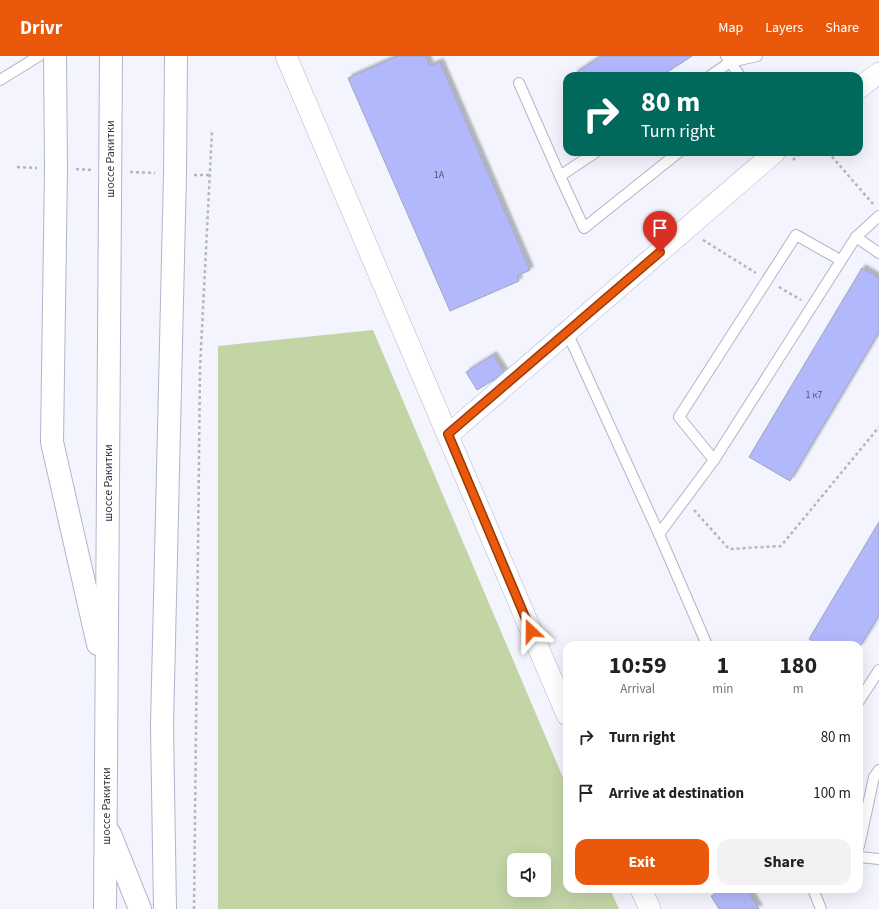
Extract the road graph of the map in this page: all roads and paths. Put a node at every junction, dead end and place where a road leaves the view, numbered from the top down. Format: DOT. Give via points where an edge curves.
graph roads {
  1 [pos="39,56"];
  2 [pos="55,56"];
  3 [pos="111,56"];
  4 [pos="176,56"];
  5 [pos="286,56"];
  6 [pos="757,56"];
  7 [pos="728,59"];
  8 [pos="714,72"];
  9 [pos="737,72"];
  10 [pos="0,80"];
  11 [pos="520,83"];
  12 [pos="212,131"];
  13 [pos="590,156"];
  14 [pos="674,156"];
  15 [pos="770,156"];
  16 [pos="832,156"];
  17 [pos="560,176"];
  18 [pos="874,204"];
  19 [pos="879,216"];
  20 [pos="856,236"];
  21 [pos="879,253"];
  22 [pos="835,257"];
  23 [pos="567,332"];
  24 [pos="879,427"];
  25 [pos="448,434"];
  26 [pos="714,460"];
  27 [pos="685,499"];
  28 [pos="659,534"];
  29 [pos="705,641"];
  30 [pos="879,670"];
  31 [pos="106,681"];
  32 [pos="863,695"];
  33 [pos="563,706"];
  34 [pos="879,770"];
  35 [pos="106,824"];
  36 [pos="863,828"];
  37 [pos="863,857"];
  38 [pos="879,859"];
  39 [pos="643,893"];
  40 [pos="815,893"];
  41 [pos="105,909"];
  42 [pos="140,909"];
  43 [pos="165,909"];
  44 [pos="194,909"];
  45 [pos="650,909"];
  46 [pos="822,909"];
  1 -- 10 [label="lane"];
  2 -- 31 [label="street" via="52,442"];
  3 -- 31 [label="street, шоссе Ракитки"];
  4 -- 43 [label="street" via="162,726"];
  5 -- 25 [label="street"];
  6 -- 7 [label="lane"];
  7 -- 8 [label="lane"];
  7 -- 9 [label="lane"];
  11 -- 17 [label="lane"];
  12 -- 44 [label="path" via="200,368"];
  13 -- 17 [label="lane"];
  14 -- 17 [label="lane" via="584,228"];
  15 -- 23 [label="street"];
  16 -- 18 [label="path"];
  19 -- 20 [label="lane"];
  20 -- 21 [label="lane"];
  20 -- 26 [label="lane"];
  22 -- 26 [label="lane" via="796,235 680,417"];
  23 -- 25 [label="street"];
  23 -- 28 [label="lane"];
  24 -- 27 [label="path" via="781,546 729,549"];
  25 -- 33 [label="street"];
  26 -- 27 [label="lane"];
  27 -- 28 [label="lane"];
  28 -- 29 [label="lane"];
  30 -- 32 [label="lane"];
  31 -- 35 [label="street, шоссе Ракитки"];
  34 -- 36 [label="lane" via="874,777"];
  35 -- 41 [label="street, шоссе Ракитки"];
  35 -- 42 [label="street"];
  37 -- 38 [label="lane"];
  39 -- 45 [label="street"];
  40 -- 46 [label="lane"];
}
